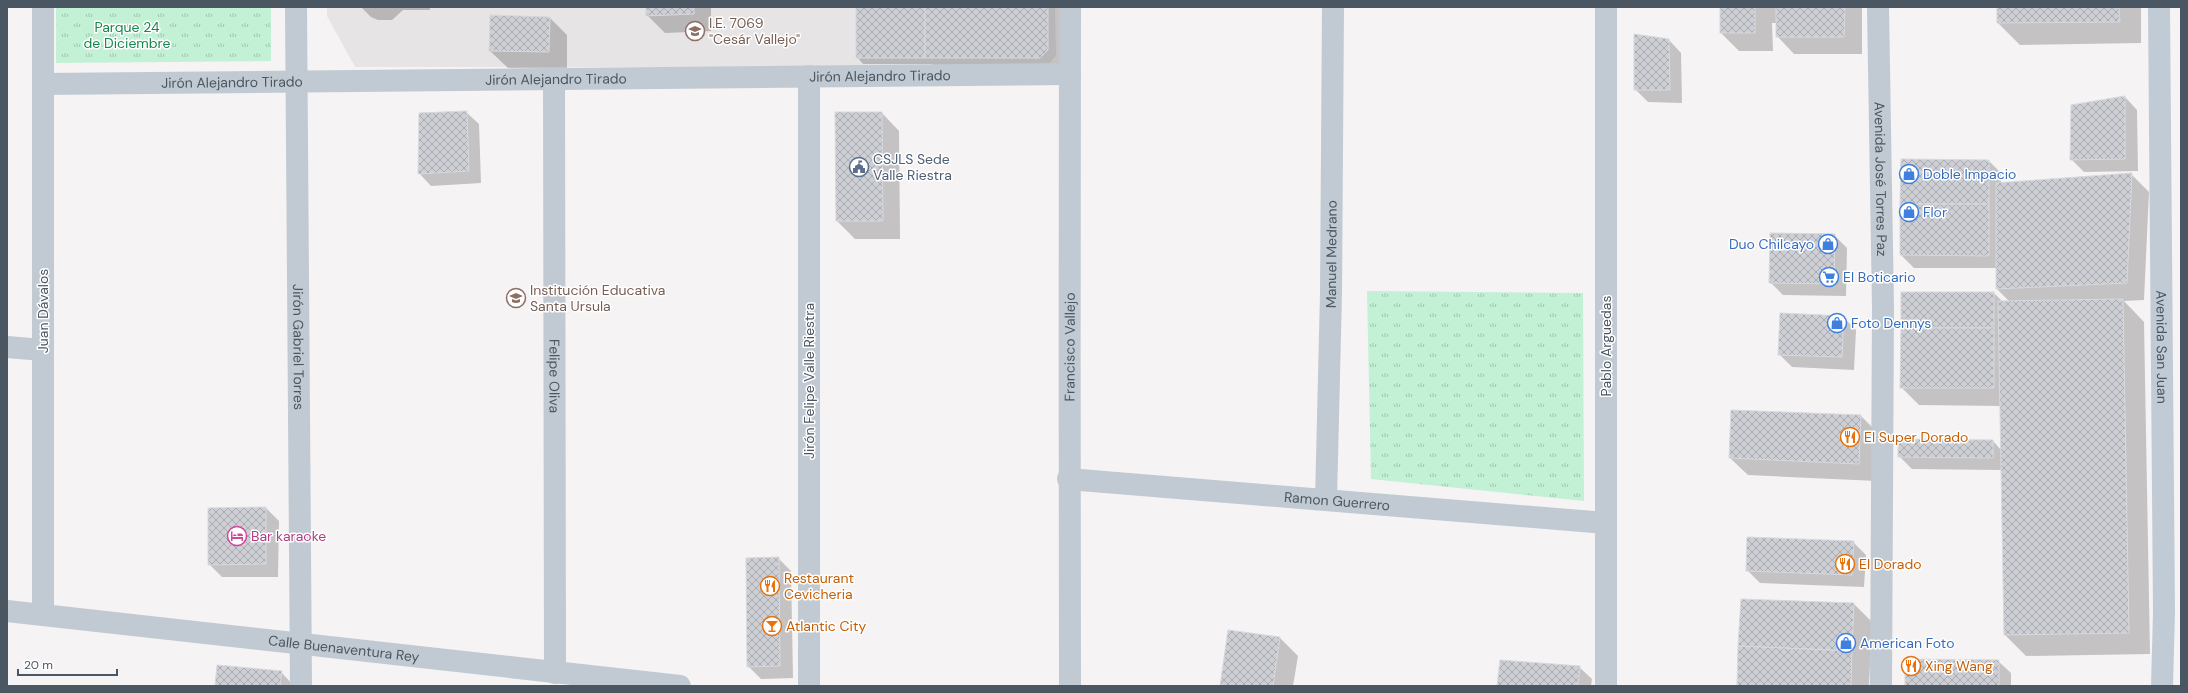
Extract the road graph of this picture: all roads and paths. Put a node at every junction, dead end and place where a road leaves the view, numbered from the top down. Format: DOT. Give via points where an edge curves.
graph roads {
  1 [pos="42,7"];
  2 [pos="296,7"];
  3 [pos="1070,7"];
  4 [pos="1333,7"];
  5 [pos="1606,7"];
  6 [pos="1878,7"];
  7 [pos="2159,7"];
  8 [pos="1070,74"];
  9 [pos="809,76"];
  10 [pos="554,78"];
  11 [pos="296,81"];
  12 [pos="43,84"];
  13 [pos="7,347"];
  14 [pos="43,350"];
  15 [pos="1068,479"];
  16 [pos="1326,500"];
  17 [pos="1606,523"];
  18 [pos="7,611"];
  19 [pos="43,615"];
  20 [pos="302,644"];
  21 [pos="555,673"];
  22 [pos="301,686"];
  23 [pos="680,686"];
  24 [pos="808,686"];
  25 [pos="1070,686"];
  26 [pos="1606,686"];
  27 [pos="1881,686"];
  28 [pos="2162,686"];
  1 -- 12 [label="street, Juan Dávalos"];
  2 -- 11 [label="street, Jirón Gabriel Torres"];
  3 -- 8 [label="street, Francisco Vallejo"];
  4 -- 16 [label="street, Manuel Medrano" via="1331,301"];
  5 -- 17 [label="street, Pablo Arguedas"];
  6 -- 27 [label="street, Avenida José Torres Paz" via="1883,308"];
  7 -- 28 [label="main road, Avenida San Juan" via="2164,612"];
  8 -- 9 [label="street, Jirón Alejandro Tirado"];
  8 -- 15 [label="street, Francisco Vallejo"];
  9 -- 10 [label="street, Jirón Alejandro Tirado"];
  9 -- 24 [label="street, Jirón Felipe Valle Riestra"];
  10 -- 11 [label="street, Jirón Alejandro Tirado"];
  10 -- 21 [label="street, Felipe Oliva"];
  11 -- 12 [label="street, Jirón Alejandro Tirado"];
  11 -- 20 [label="street, Jirón Gabriel Torres"];
  12 -- 14 [label="street, Juan Dávalos"];
  13 -- 14 [label="street"];
  14 -- 19 [label="street, Juan Dávalos"];
  15 -- 16 [label="street, Ramon Guerrero"];
  15 -- 25 [label="street, Francisco Vallejo"];
  16 -- 17 [label="street, Ramon Guerrero"];
  17 -- 26 [label="street, Pablo Arguedas"];
  18 -- 19 [label="street, Calle Buenaventura Rey"];
  19 -- 20 [label="street, Calle Buenaventura Rey"];
  20 -- 21 [label="street, Calle Buenaventura Rey"];
  20 -- 22 [label="street, Jirón Gabriel Torres"];
  21 -- 23 [label="street, Calle Buenaventura Rey"];
}
